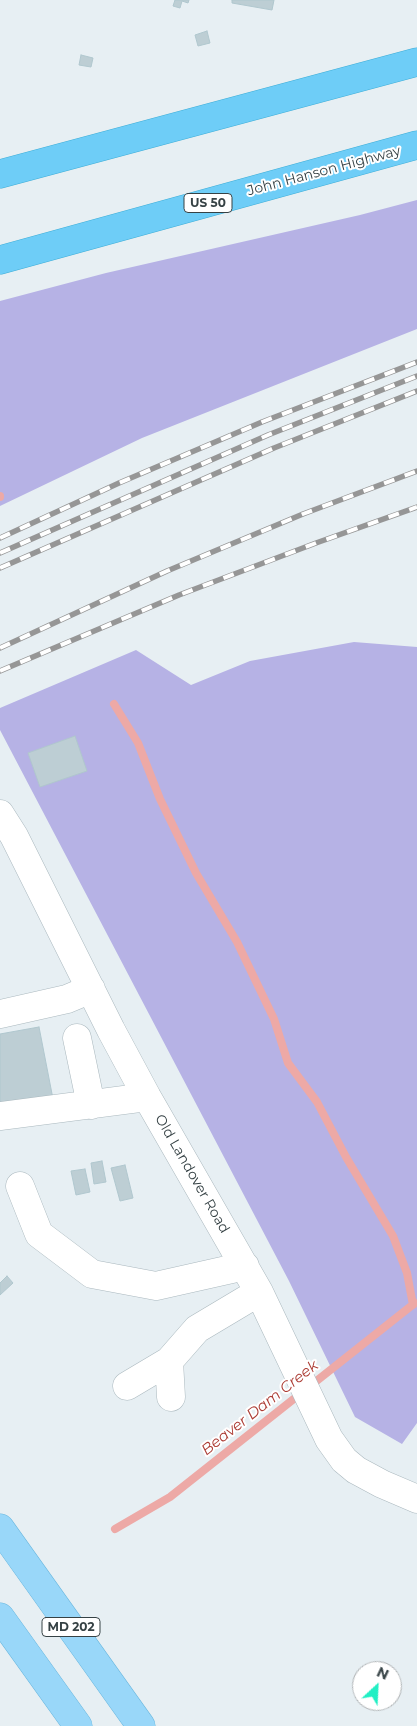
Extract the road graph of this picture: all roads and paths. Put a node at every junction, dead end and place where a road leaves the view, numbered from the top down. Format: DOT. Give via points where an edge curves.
graph roads {
  1 [pos="417,62"];
  2 [pos="417,145"];
  3 [pos="36,164"];
  4 [pos="0,169"];
  5 [pos="0,174"];
  6 [pos="0,260"];
  7 [pos="0,814"];
  8 [pos="91,988"];
  9 [pos="6,1007"];
  10 [pos="77,1038"];
  11 [pos="147,1097"];
  12 [pos="91,1105"];
  13 [pos="0,1116"];
  14 [pos="20,1186"];
  15 [pos="245,1266"];
  16 [pos="259,1292"];
  17 [pos="169,1361"];
  18 [pos="127,1386"];
  19 [pos="171,1398"];
  20 [pos="417,1499"];
  21 [pos="0,1528"];
  22 [pos="0,1617"];
  23 [pos="78,1726"];
  24 [pos="141,1726"];
  1 -- 3 [label="highway"];
  2 -- 6 [label="highway, John Hanson Highway / US 50"];
  3 -- 4 [label="highway"];
  3 -- 5 [label="highway"];
  7 -- 8 [label="street, Old Landover Road"];
  8 -- 9 [label="street" via="67,999"];
  8 -- 11 [label="street, Old Landover Road"];
  10 -- 12 [label="street"];
  11 -- 12 [label="street"];
  11 -- 15 [label="street, Old Landover Road"];
  12 -- 13 [label="street"];
  14 -- 15 [label="street" via="39,1234 92,1274 156,1286"];
  15 -- 16 [label="street, Old Landover Road"];
  16 -- 17 [label="street" via="197,1329"];
  16 -- 20 [label="street, Old Landover Road" via="336,1450 356,1470"];
  17 -- 18 [label="street"];
  17 -- 19 [label="street"];
  21 -- 24 [label="main road, MD 202"];
  22 -- 23 [label="main road"];
}
